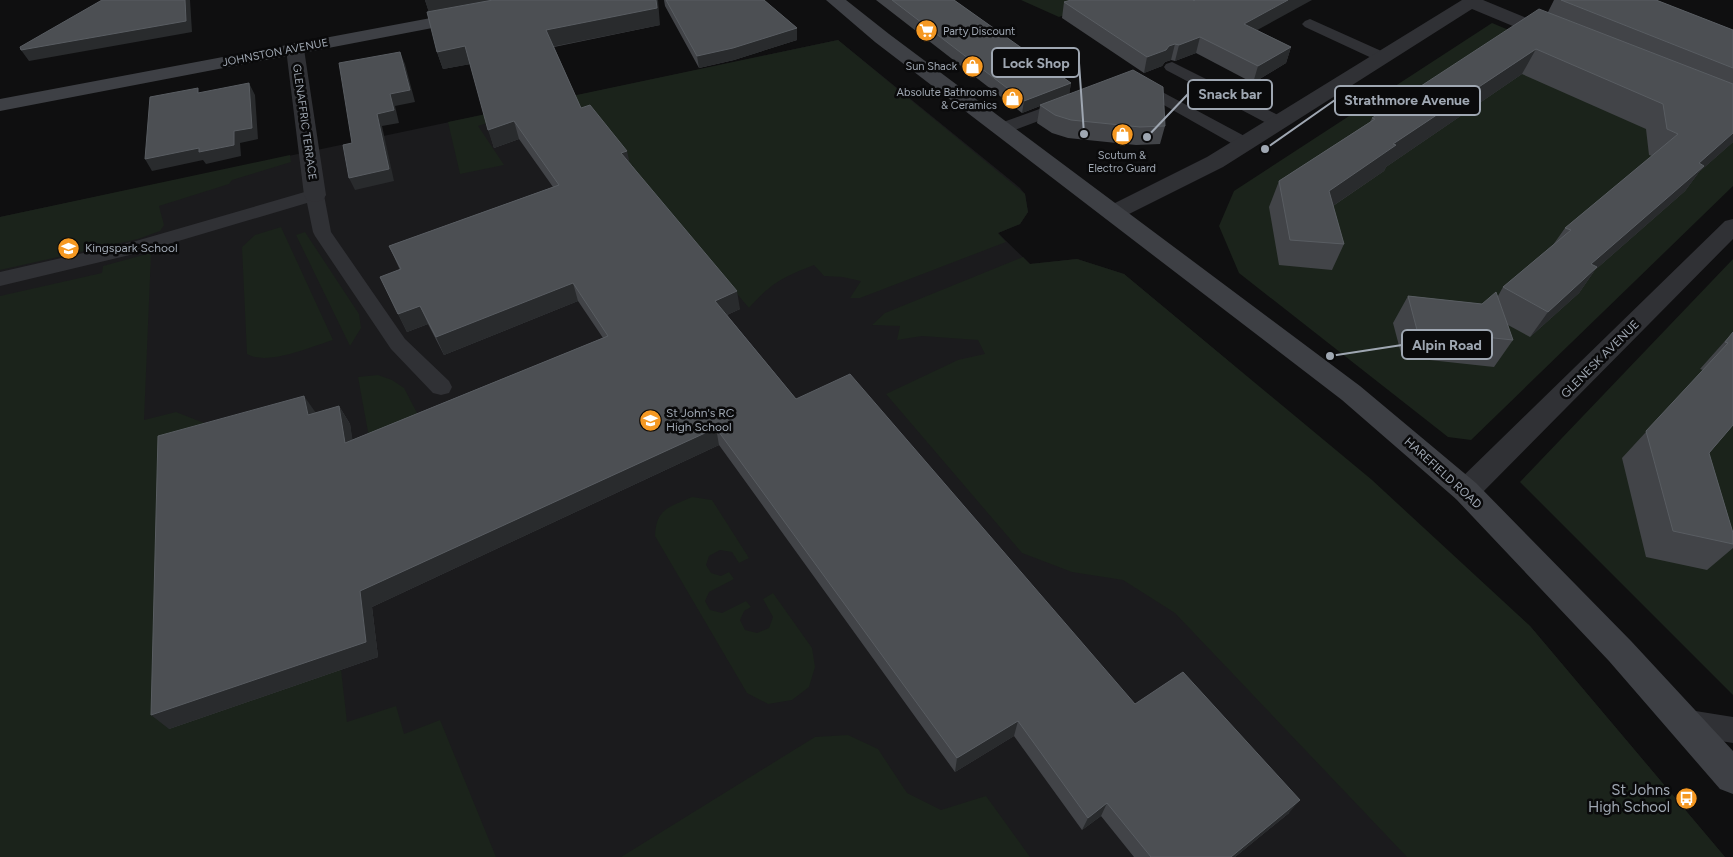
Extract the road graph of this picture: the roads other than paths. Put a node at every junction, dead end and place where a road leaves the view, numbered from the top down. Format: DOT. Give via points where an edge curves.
graph roads {
  1 [pos="835,0"];
  2 [pos="1472,1"];
  3 [pos="481,13"];
  4 [pos="1310,24"];
  5 [pos="1570,43"];
  6 [pos="295,49"];
  7 [pos="1382,57"];
  8 [pos="1172,67"];
  9 [pos="1121,83"];
  10 [pos="1084,97"];
  11 [pos="0,105"];
  12 [pos="1278,122"];
  13 [pos="1001,128"];
  14 [pos="1244,143"];
  15 [pos="315,195"];
  16 [pos="1113,213"];
  17 [pos="1733,226"];
  18 [pos="0,278"];
  19 [pos="441,387"];
  20 [pos="1466,491"];
  21 [pos="1683,722"];
  22 [pos="1733,730"];
  23 [pos="1733,777"];
  1 -- 13 [label="street, HAREFIELD ROAD"];
  2 -- 5 [label="street"];
  2 -- 7 [label="street"];
  3 -- 6 [label="street, JOHNSTON AVENUE"];
  4 -- 7 [label="lane"];
  6 -- 11 [label="street, JOHNSTON AVENUE"];
  6 -- 15 [label="street, GLENAFFRIC TERRACE"];
  7 -- 12 [label="street"];
  8 -- 12 [label="lane"];
  9 -- 14 [label="lane" via="1130,80"];
  10 -- 13 [label="lane"];
  12 -- 14 [label="street"];
  13 -- 16 [label="street, HAREFIELD ROAD"];
  14 -- 16 [label="street" via="1215,162"];
  15 -- 18 [label="lane" via="138,247"];
  15 -- 19 [label="lane" via="322,232 398,344"];
  16 -- 20 [label="street, HAREFIELD ROAD" via="1352,393"];
  17 -- 20 [label="street, GLENESK AVENUE"];
  20 -- 21 [label="street, HAREFIELD ROAD" via="1620,651"];
  21 -- 22 [label="lane"];
  21 -- 23 [label="street, HAREFIELD ROAD"];
}
